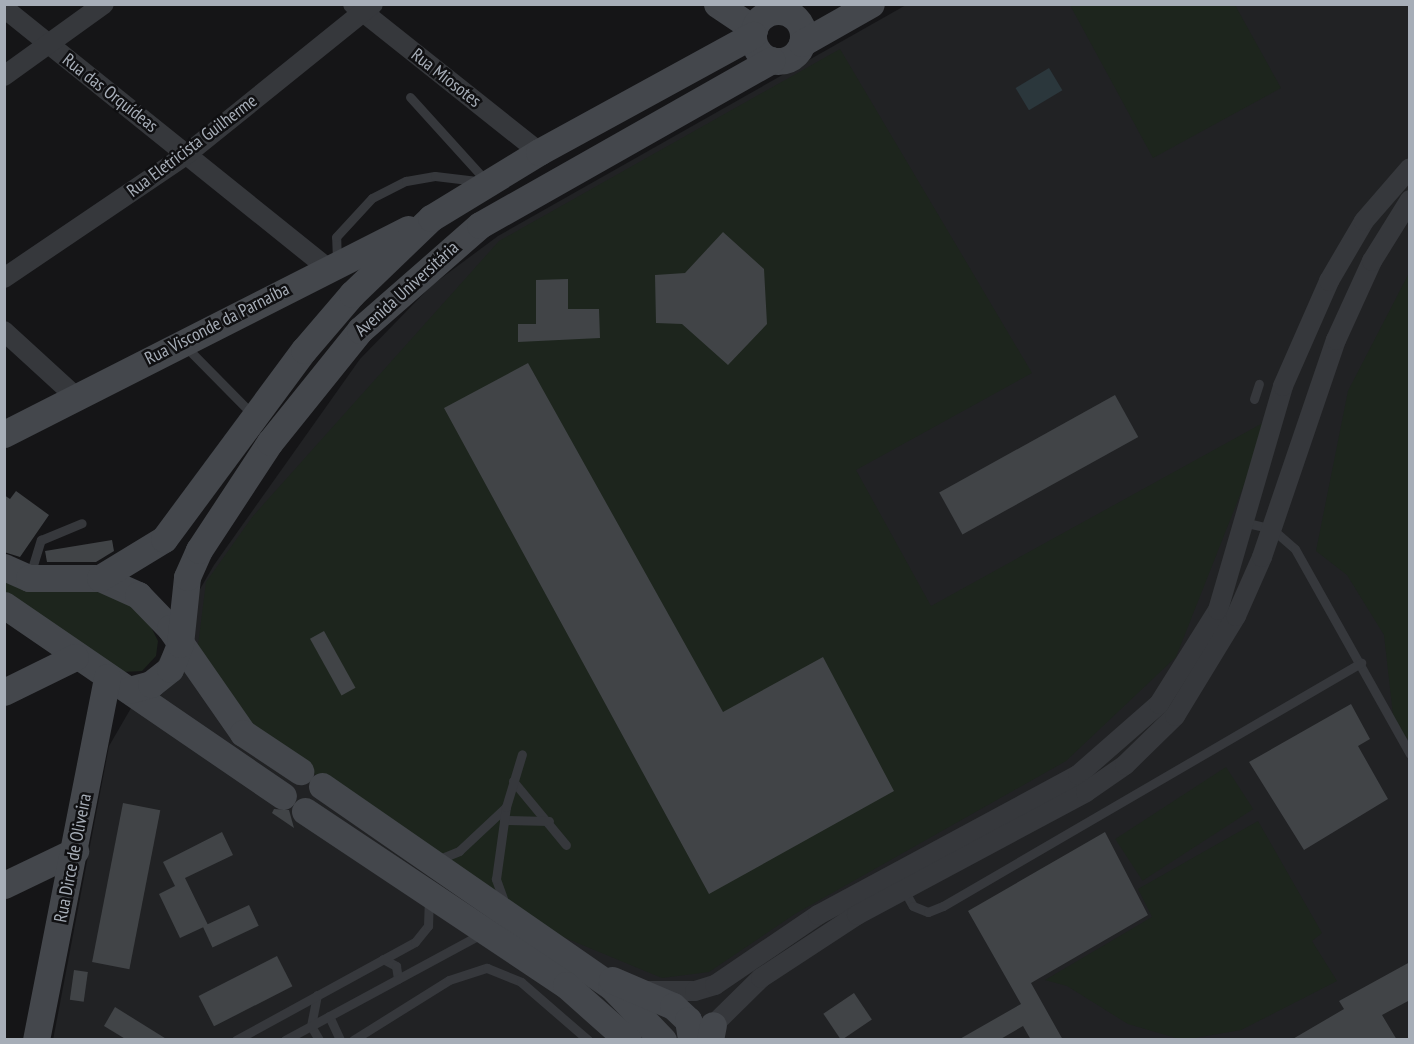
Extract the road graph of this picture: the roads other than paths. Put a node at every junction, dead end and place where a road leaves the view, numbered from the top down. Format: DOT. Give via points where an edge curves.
graph roads {
  1 [pos="104,4"];
  2 [pos="717,4"];
  3 [pos="872,4"];
  4 [pos="362,7"];
  5 [pos="4,8"];
  6 [pos="768,16"];
  7 [pos="802,43"];
  8 [pos="50,45"];
  9 [pos="772,60"];
  10 [pos="4,76"];
  11 [pos="410,97"];
  12 [pos="538,152"];
  13 [pos="187,154"];
  14 [pos="1410,168"];
  15 [pos="488,183"];
  16 [pos="462,199"];
  17 [pos="1410,200"];
  18 [pos="431,218"];
  19 [pos="480,225"];
  20 [pos="1359,256"];
  21 [pos="332,265"];
  22 [pos="4,278"];
  23 [pos="4,331"];
  24 [pos="181,342"];
  25 [pos="1259,384"];
  26 [pos="75,396"];
  27 [pos="1254,399"];
  28 [pos="252,421"];
  29 [pos="4,434"];
  30 [pos="270,442"];
  31 [pos="82,523"];
  32 [pos="1247,523"];
  33 [pos="1272,530"];
  34 [pos="4,567"];
  35 [pos="29,578"];
  36 [pos="100,578"];
  37 [pos="4,605"];
  38 [pos="180,644"];
  39 [pos="75,657"];
  40 [pos="1361,663"];
  41 [pos="118,683"];
  42 [pos="4,693"];
  43 [pos="522,754"];
  44 [pos="1410,754"];
  45 [pos="513,781"];
  46 [pos="506,807"];
  47 [pos="369,819"];
  48 [pos="504,820"];
  49 [pos="549,821"];
  50 [pos="351,843"];
  51 [pos="566,845"];
  52 [pos="75,851"];
  53 [pos="433,863"];
  54 [pos="4,885"];
  55 [pos="904,890"];
  56 [pos="429,895"];
  57 [pos="513,916"];
  58 [pos="487,930"];
  59 [pos="383,959"];
  60 [pos="592,973"];
  61 [pos="398,979"];
  62 [pos="638,990"];
  63 [pos="317,995"];
  64 [pos="329,1016"];
  65 [pos="311,1026"];
  66 [pos="703,1036"];
  67 [pos="36,1040"];
  68 [pos="236,1040"];
  69 [pos="285,1040"];
  70 [pos="319,1040"];
  71 [pos="340,1040"];
  72 [pos="353,1040"];
  73 [pos="588,1040"];
  74 [pos="628,1040"];
  75 [pos="663,1040"];
  1 -- 8 [label="street"];
  2 -- 6 [label="main road"];
  3 -- 7 [label="main road"];
  4 -- 12 [label="street, Rua Miosotes"];
  4 -- 13 [label="street, Rua Eletricista Guilherme"];
  5 -- 8 [label="street, Rua das Orquídeas"];
  6 -- 7 [label="main road" via="802,28"];
  6 -- 9 [label="main road" via="758,50"];
  6 -- 12 [label="main road, Avenida Universitária"];
  7 -- 9 [label="main road, Avenida Universitária" via="787,59"];
  8 -- 10 [label="street"];
  8 -- 13 [label="street, Rua das Orquídeas"];
  9 -- 19 [label="main road, Avenida Universitária"];
  11 -- 15 [label="lane"];
  12 -- 15 [label="main road, Avenida Universitária"];
  13 -- 21 [label="street, Rua das Orquídeas"];
  13 -- 22 [label="street, Rua Eletricista Guilherme"];
  14 -- 20 [label="street" via="1386,191"];
  15 -- 16 [label="main road, Avenida Universitária"];
  15 -- 21 [label="lane" via="435,176 406,181 372,198 336,237"];
  16 -- 18 [label="main road, Avenida Universitária"];
  16 -- 19 [label="main road"];
  17 -- 20 [label="street"];
  18 -- 21 [label="main road, Rua Visconde da Parnaíba"];
  18 -- 28 [label="main road, Avenida Universitária" via="352,294"];
  19 -- 30 [label="main road, Avenida Universitária" via="360,330"];
  20 -- 32 [label="street" via="1283,386"];
  20 -- 33 [label="street"];
  21 -- 24 [label="main road, Rua Visconde da Parnaíba"];
  23 -- 26 [label="street"];
  24 -- 26 [label="main road, Rua Visconde da Parnaíba"];
  24 -- 28 [label="lane"];
  25 -- 27 [label="lane"];
  26 -- 29 [label="main road, Rua Visconde da Parnaíba"];
  28 -- 30 [label="main road"];
  28 -- 36 [label="main road, Avenida Universitária" via="164,539"];
  30 -- 38 [label="main road, Avenida Universitária" via="199,550 187,577"];
  31 -- 35 [label="lane" via="40,540"];
  32 -- 33 [label="lane"];
  32 -- 62 [label="street" via="1218,610 1182,672 1127,736 1086,769 818,915 715,985 695,991"];
  33 -- 40 [label="lane" via="1302,558"];
  33 -- 55 [label="street" via="1215,654 1153,741 1086,792"];
  34 -- 35 [label="main road"];
  35 -- 36 [label="main road"];
  36 -- 38 [label="main road" via="138,595"];
  37 -- 39 [label="main road"];
  38 -- 41 [label="main road" via="163,677"];
  38 -- 47 [label="main road" via="243,733"];
  39 -- 41 [label="main road"];
  39 -- 42 [label="main road"];
  40 -- 44 [label="lane"];
  40 -- 55 [label="lane" via="943,906 928,912 913,906"];
  41 -- 50 [label="main road"];
  41 -- 52 [label="main road, Rua Dirce de Oliveira"];
  43 -- 45 [label="lane"];
  45 -- 46 [label="lane"];
  45 -- 49 [label="lane"];
  46 -- 48 [label="lane"];
  46 -- 53 [label="lane" via="459,851"];
  47 -- 50 [label="main road"];
  47 -- 53 [label="main road"];
  48 -- 49 [label="lane"];
  48 -- 57 [label="lane" via="496,879"];
  49 -- 51 [label="lane"];
  50 -- 56 [label="main road"];
  52 -- 54 [label="main road"];
  52 -- 67 [label="main road, Rua Dirce de Oliveira"];
  53 -- 57 [label="main road"];
  55 -- 66 [label="street" via="761,978"];
  56 -- 58 [label="main road"];
  56 -- 59 [label="lane" via="428,926 415,942"];
  57 -- 60 [label="main road"];
  58 -- 61 [label="lane"];
  58 -- 74 [label="main road" via="566,985"];
  59 -- 61 [label="lane" via="396,966"];
  59 -- 63 [label="lane"];
  60 -- 62 [label="main road"];
  60 -- 75 [label="main road"];
  61 -- 64 [label="lane"];
  62 -- 66 [label="main road" via="681,1012"];
  63 -- 65 [label="lane"];
  63 -- 68 [label="lane"];
  64 -- 65 [label="lane"];
  64 -- 71 [label="lane"];
  65 -- 69 [label="lane"];
  65 -- 70 [label="lane"];
  72 -- 73 [label="lane" via="448,980 487,968 521,982"];
}
